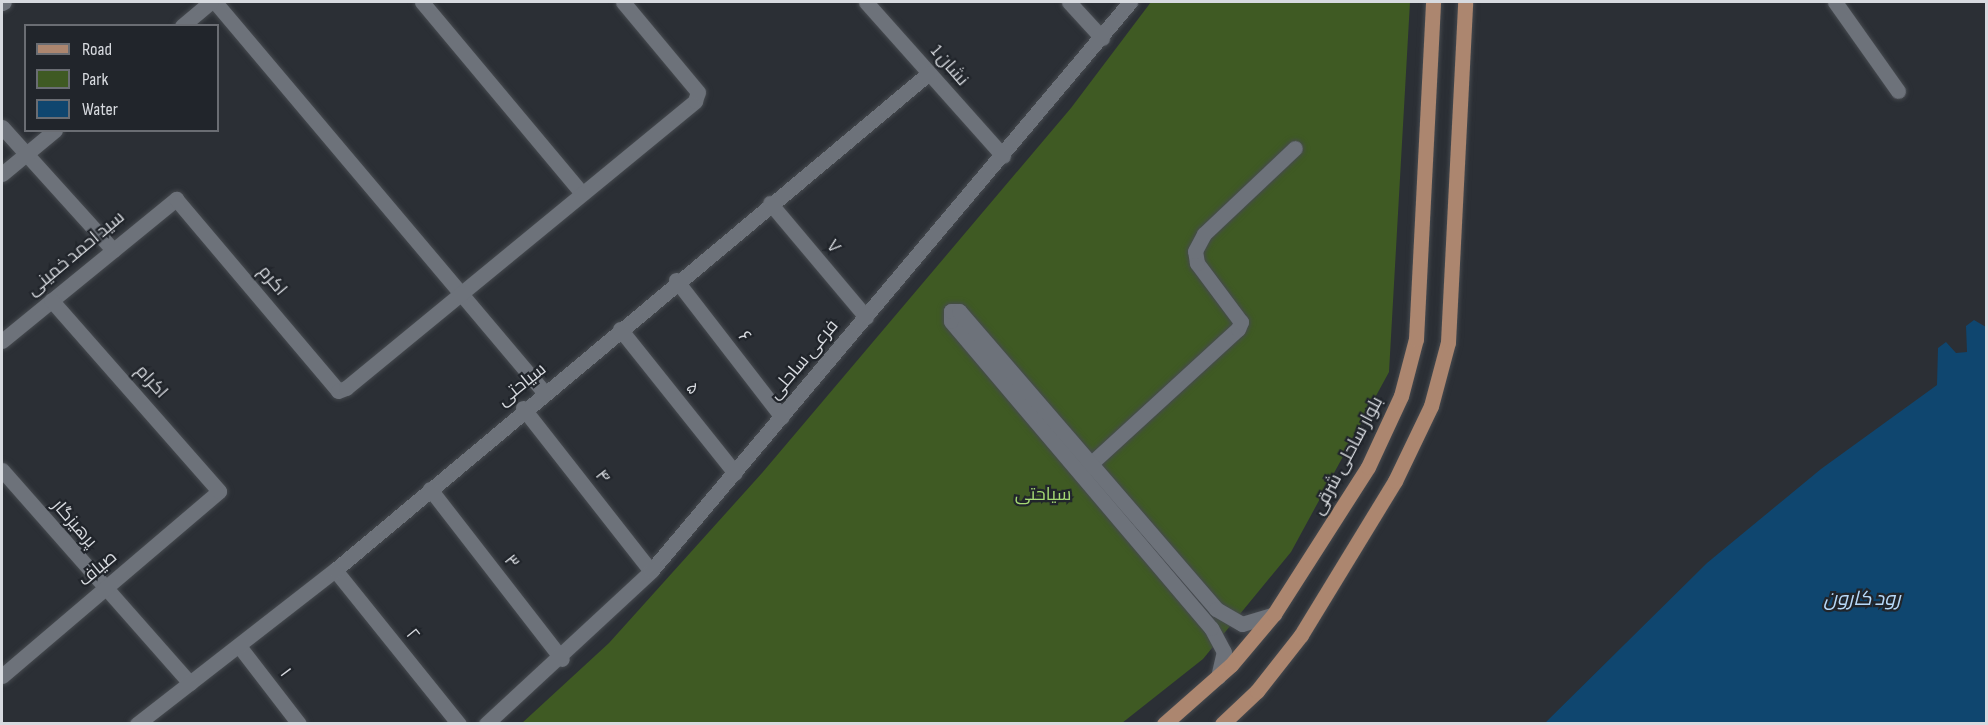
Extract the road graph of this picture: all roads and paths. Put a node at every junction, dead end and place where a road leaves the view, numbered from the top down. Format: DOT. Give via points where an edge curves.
graph roads {
  1 [pos="213,2"];
  2 [pos="422,2"];
  3 [pos="623,2"];
  4 [pos="866,2"];
  5 [pos="1069,2"];
  6 [pos="1130,2"];
  7 [pos="1433,2"];
  8 [pos="1466,2"];
  9 [pos="1835,2"];
  10 [pos="185,24"];
  11 [pos="1102,38"];
  12 [pos="929,73"];
  13 [pos="1898,91"];
  14 [pos="2,127"];
  15 [pos="53,132"];
  16 [pos="1295,148"];
  17 [pos="26,154"];
  18 [pos="1003,156"];
  19 [pos="2,174"];
  20 [pos="581,192"];
  21 [pos="176,199"];
  22 [pos="770,203"];
  23 [pos="113,250"];
  24 [pos="676,280"];
  25 [pos="460,293"];
  26 [pos="51,300"];
  27 [pos="866,317"];
  28 [pos="620,329"];
  29 [pos="2,341"];
  30 [pos="544,392"];
  31 [pos="523,408"];
  32 [pos="782,417"];
  33 [pos="1086,468"];
  34 [pos="2,470"];
  35 [pos="735,473"];
  36 [pos="430,489"];
  37 [pos="219,491"];
  38 [pos="335,570"];
  39 [pos="651,571"];
  40 [pos="104,589"];
  41 [pos="1274,614"];
  42 [pos="1228,616"];
  43 [pos="1214,633"];
  44 [pos="239,646"];
  45 [pos="562,659"];
  46 [pos="2,676"];
  47 [pos="1218,677"];
  48 [pos="190,683"];
  49 [pos="137,723"];
  50 [pos="299,723"];
  51 [pos="459,723"];
  52 [pos="486,723"];
  53 [pos="1164,723"];
  54 [pos="1221,723"];
  1 -- 10 [label="street"];
  1 -- 25 [label="street"];
  2 -- 20 [label="street"];
  3 -- 20 [label="street" via="698,96"];
  4 -- 12 [label="street, نشان 1"];
  5 -- 11 [label="street"];
  6 -- 11 [label="street, فرعی ساحلی"];
  7 -- 41 [label="main road, بلوار ساحلی شرقی" via="1416,339 1401,396 1368,467"];
  8 -- 54 [label="main road" via="1448,342 1431,406 1395,481 1301,635 1257,691"];
  9 -- 13 [label="street"];
  11 -- 18 [label="street, فرعی ساحلی"];
  12 -- 18 [label="street, نشان 1"];
  12 -- 22 [label="street, سیاحتی"];
  14 -- 17 [label="street"];
  15 -- 17 [label="street"];
  16 -- 33 [label="street" via="1204,234 1195,251 1197,263 1241,322 1238,329"];
  17 -- 19 [label="street"];
  17 -- 23 [label="street"];
  18 -- 27 [label="street, فرعی ساحلی"];
  20 -- 25 [label="street"];
  21 -- 23 [label="street, سید احمد خمینی"];
  21 -- 25 [label="street, اکرم" via="338,391"];
  22 -- 24 [label="street, سیاحتی"];
  22 -- 27 [label="street, ۷"];
  23 -- 26 [label="street, سید احمد خمینی"];
  24 -- 28 [label="street, سیاحتی"];
  24 -- 32 [label="street, ۶"];
  25 -- 30 [label="street"];
  26 -- 29 [label="street, سید احمد خمینی"];
  26 -- 37 [label="street, اکرام"];
  27 -- 32 [label="street, فرعی ساحلی"];
  28 -- 30 [label="street, سیاحتی"];
  28 -- 35 [label="street, ۵"];
  30 -- 31 [label="street, سیاحتی"];
  31 -- 36 [label="street, سیاحتی"];
  31 -- 39 [label="street, ۴"];
  32 -- 35 [label="street, فرعی ساحلی"];
  33 -- 33 [label="street" via="960,311 951,311 951,321"];
  33 -- 42 [label="street" via="1216,609"];
  33 -- 43 [label="street"];
  34 -- 40 [label="street, پرهیزگار"];
  35 -- 39 [label="street, فرعی ساحلی"];
  36 -- 38 [label="street, سیاحتی"];
  36 -- 45 [label="street, ۳"];
  37 -- 40 [label="street, صیاف"];
  38 -- 44 [label="street, سیاحتی"];
  38 -- 51 [label="street, ۲"];
  39 -- 45 [label="street, فرعی ساحلی"];
  40 -- 46 [label="street, صیاف"];
  40 -- 48 [label="street, پرهیزگار"];
  41 -- 42 [label="street" via="1242,624"];
  41 -- 47 [label="main road, بلوار ساحلی شرقی"];
  42 -- 43 [label="street"];
  43 -- 47 [label="street" via="1224,652"];
  44 -- 48 [label="street, سیاحتی"];
  44 -- 50 [label="street, ۱"];
  45 -- 52 [label="street, فرعی ساحلی"];
  47 -- 53 [label="main road, بلوار ساحلی شرقی"];
  48 -- 49 [label="street, سیاحتی"];
}
